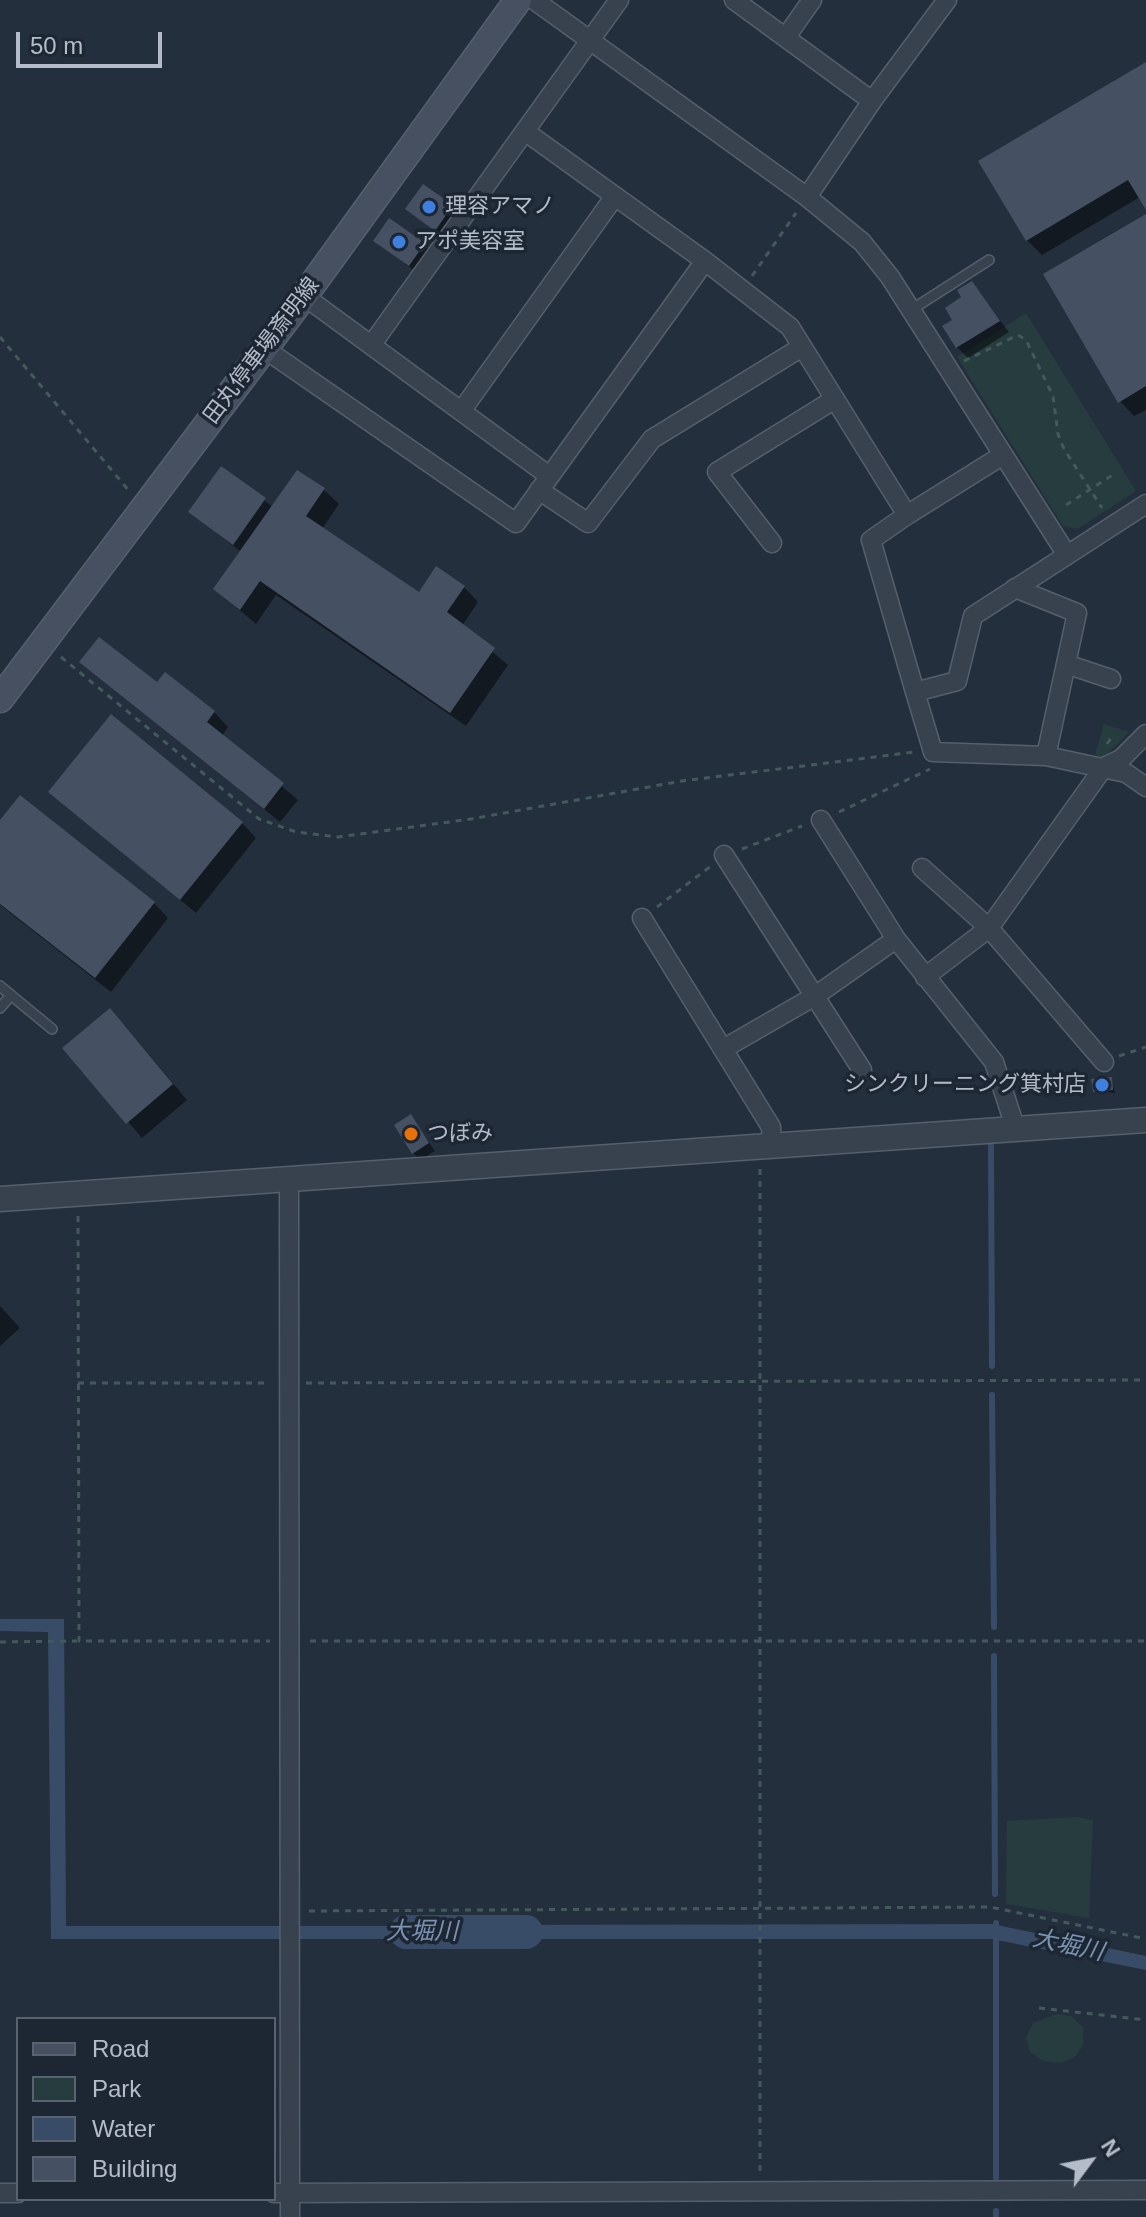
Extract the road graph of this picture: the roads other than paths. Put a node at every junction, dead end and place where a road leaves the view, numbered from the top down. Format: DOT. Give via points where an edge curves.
graph roads {
  1 [pos="518,0"];
  2 [pos="534,0"];
  3 [pos="619,0"];
  4 [pos="734,0"];
  5 [pos="812,0"];
  6 [pos="947,0"];
  7 [pos="786,37"];
  8 [pos="591,41"];
  9 [pos="872,101"];
  10 [pos="526,132"];
  11 [pos="615,196"];
  12 [pos="807,197"];
  13 [pos="989,260"];
  14 [pos="705,261"];
  15 [pos="304,296"];
  16 [pos="911,310"];
  17 [pos="372,344"];
  18 [pos="802,347"];
  19 [pos="265,349"];
  20 [pos="835,399"];
  21 [pos="462,410"];
  22 [pos="1003,455"];
  23 [pos="543,482"];
  24 [pos="1146,504"];
  25 [pos="907,515"];
  26 [pos="772,543"];
  27 [pos="1067,555"];
  28 [pos="1015,588"];
  29 [pos="1066,664"];
  30 [pos="1111,679"];
  31 [pos="915,692"];
  32 [pos="0,699"];
  33 [pos="1146,734"];
  34 [pos="1046,756"];
  35 [pos="1104,767"];
  36 [pos="1146,787"];
  37 [pos="821,820"];
  38 [pos="724,855"];
  39 [pos="922,868"];
  40 [pos="642,918"];
  41 [pos="989,928"];
  42 [pos="896,939"];
  43 [pos="925,977"];
  44 [pos="0,986"];
  45 [pos="11,995"];
  46 [pos="815,996"];
  47 [pos="0,1008"];
  48 [pos="52,1029"];
  49 [pos="723,1049"];
  50 [pos="1104,1062"];
  51 [pos="862,1070"];
  52 [pos="1146,1120"];
  53 [pos="1015,1127"];
  54 [pos="766,1146"];
  55 [pos="289,1181"];
  56 [pos="0,1199"];
  57 [pos="1146,2190"];
  58 [pos="282,2193"];
  59 [pos="290,2217"];
  1 -- 15 [label="main road, 田丸停車場斎明線"];
  2 -- 8 [label="street"];
  3 -- 8 [label="street"];
  4 -- 7 [label="street"];
  5 -- 7 [label="street"];
  6 -- 9 [label="street"];
  7 -- 9 [label="street"];
  8 -- 10 [label="street"];
  8 -- 12 [label="street"];
  9 -- 12 [label="street"];
  10 -- 11 [label="street"];
  10 -- 17 [label="street"];
  11 -- 14 [label="street"];
  11 -- 21 [label="street"];
  12 -- 16 [label="street" via="862,242"];
  13 -- 16 [label="lane"];
  14 -- 18 [label="street" via="790,327"];
  14 -- 23 [label="street"];
  15 -- 17 [label="street"];
  15 -- 19 [label="main road, 田丸停車場斎明線"];
  16 -- 22 [label="street"];
  17 -- 21 [label="street"];
  18 -- 20 [label="street"];
  18 -- 23 [label="street" via="652,439 588,523"];
  19 -- 23 [label="street" via="516,523"];
  19 -- 32 [label="main road, 田丸停車場斎明線"];
  20 -- 25 [label="street"];
  20 -- 26 [label="street" via="717,472"];
  21 -- 23 [label="street"];
  22 -- 25 [label="street"];
  22 -- 27 [label="street"];
  24 -- 27 [label="street"];
  25 -- 31 [label="street" via="871,540"];
  27 -- 28 [label="street"];
  28 -- 29 [label="street" via="1077,613"];
  28 -- 31 [label="street" via="973,616 957,681"];
  29 -- 30 [label="street"];
  29 -- 34 [label="street"];
  31 -- 34 [label="street" via="933,752"];
  33 -- 35 [label="street" via="1121,759"];
  34 -- 35 [label="street"];
  35 -- 36 [label="street" via="1126,773"];
  35 -- 41 [label="street"];
  37 -- 42 [label="street"];
  38 -- 46 [label="street"];
  39 -- 41 [label="street"];
  40 -- 49 [label="street"];
  41 -- 43 [label="street"];
  41 -- 50 [label="street"];
  42 -- 43 [label="street"];
  42 -- 46 [label="street"];
  43 -- 53 [label="street" via="994,1062"];
  44 -- 45 [label="lane"];
  45 -- 47 [label="lane"];
  45 -- 48 [label="lane"];
  46 -- 49 [label="street"];
  46 -- 51 [label="street"];
  49 -- 54 [label="street" via="771,1127"];
  52 -- 53 [label="street"];
  53 -- 54 [label="street"];
  54 -- 55 [label="street"];
  55 -- 56 [label="street"];
  55 -- 58 [label="street" via="282,1641 289,1951"];
  57 -- 58 [label="street"];
  58 -- 59 [label="street"];
}
